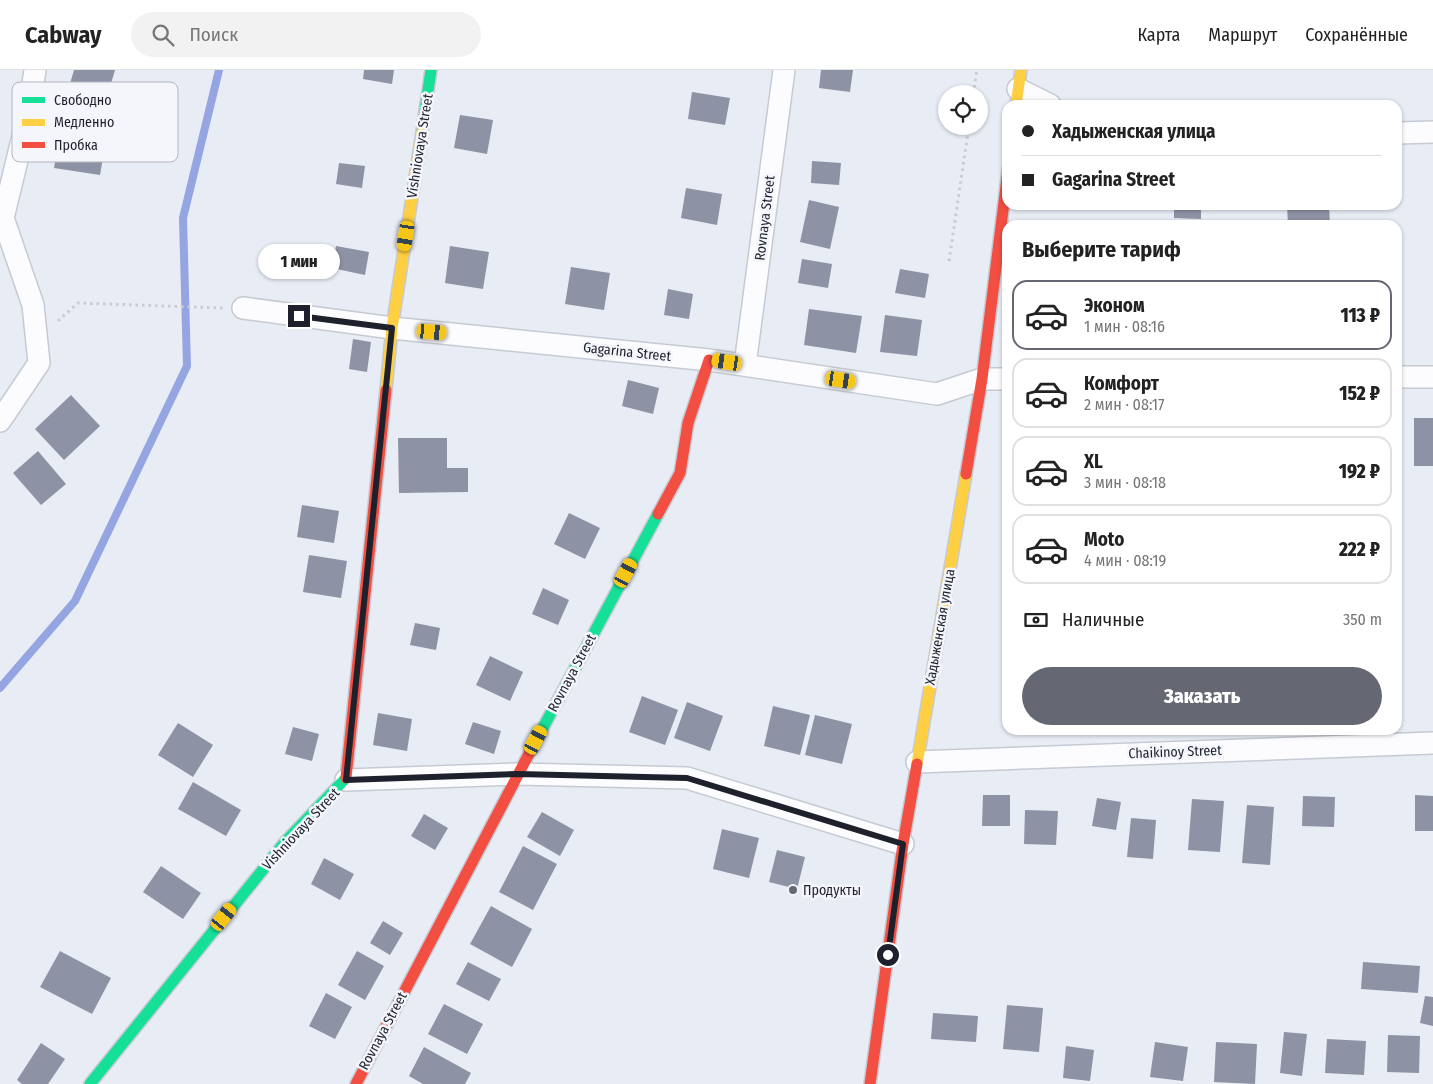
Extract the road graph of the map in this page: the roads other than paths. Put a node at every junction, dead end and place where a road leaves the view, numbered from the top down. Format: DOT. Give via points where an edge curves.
graph roads {
  1 [pos="431,70"];
  2 [pos="784,70"];
  3 [pos="1018,88"];
  4 [pos="1041,100"];
  5 [pos="1433,132"];
  6 [pos="1402,133"];
  7 [pos="16,162"];
  8 [pos="1003,210"];
  9 [pos="1,219"];
  10 [pos="243,308"];
  11 [pos="392,328"];
  12 [pos="709,360"];
  13 [pos="745,365"];
  14 [pos="1402,377"];
  15 [pos="1433,377"];
  16 [pos="982,379"];
  17 [pos="1002,379"];
  18 [pos="0,421"];
  19 [pos="1433,742"];
  20 [pos="918,762"];
  21 [pos="518,774"];
  22 [pos="346,780"];
  23 [pos="903,844"];
  24 [pos="90,1084"];
  25 [pos="356,1084"];
  26 [pos="870,1084"];
  1 -- 11 [label="street, Vishniovaya Street"];
  2 -- 13 [label="street, Rovnaya Street"];
  3 -- 4 [label="street"];
  5 -- 6 [label="street"];
  7 -- 9 [label="street"];
  8 -- 16 [label="street, Хадыженская улица"];
  9 -- 18 [label="street" via="33,305 39,363"];
  10 -- 11 [label="street, Gagarina Street"];
  11 -- 12 [label="street, Gagarina Street"];
  11 -- 22 [label="street, Vishniovaya Street"];
  12 -- 13 [label="street, Gagarina Street"];
  12 -- 21 [label="street, Rovnaya Street" via="688,423 680,473"];
  13 -- 16 [label="street, Gagarina Street" via="936,394"];
  14 -- 15 [label="street"];
  16 -- 17 [label="street, Gagarina Street"];
  16 -- 20 [label="street, Хадыженская улица"];
  19 -- 20 [label="street, Chaikinoy Street"];
  20 -- 23 [label="street, Хадыженская улица"];
  21 -- 22 [label="street"];
  21 -- 23 [label="street" via="687,778"];
  21 -- 25 [label="street, Rovnaya Street"];
  22 -- 24 [label="street, Vishniovaya Street" via="286,841"];
  23 -- 26 [label="street, Хадыженская улица"];
}
